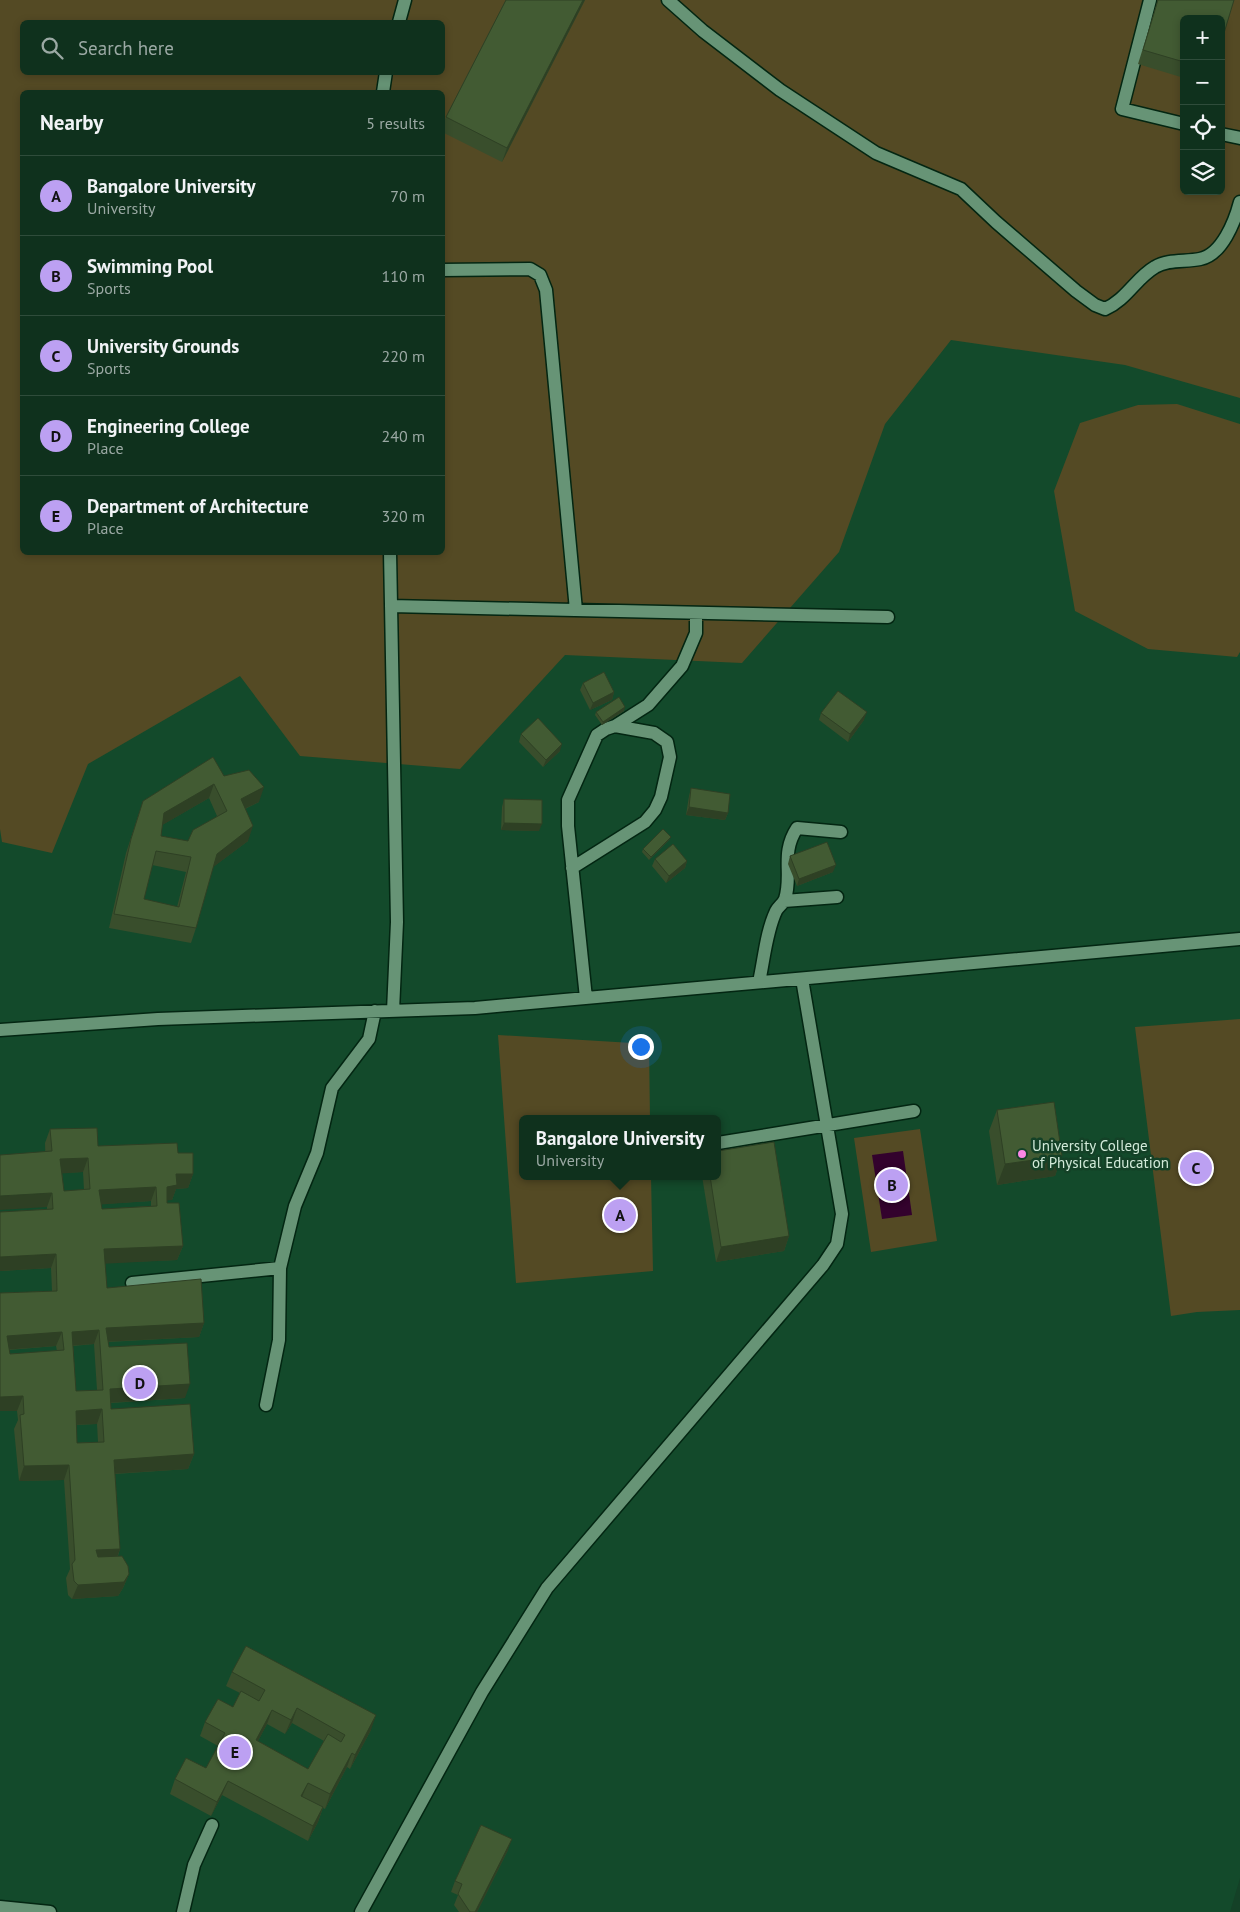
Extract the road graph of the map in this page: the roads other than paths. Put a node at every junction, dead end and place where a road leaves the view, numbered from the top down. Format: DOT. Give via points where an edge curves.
graph roads {
  1 [pos="405,0"];
  2 [pos="668,0"];
  3 [pos="1150,0"];
  4 [pos="400,20"];
  5 [pos="386,75"];
  6 [pos="383,90"];
  7 [pos="1180,123"];
  8 [pos="1225,135"];
  9 [pos="1240,138"];
  10 [pos="1239,210"];
  11 [pos="445,270"];
  12 [pos="390,555"];
  13 [pos="391,606"];
  14 [pos="576,610"];
  15 [pos="696,613"];
  16 [pos="888,617"];
  17 [pos="615,726"];
  18 [pos="841,832"];
  19 [pos="572,868"];
  20 [pos="837,896"];
  21 [pos="784,901"];
  22 [pos="1240,940"];
  23 [pos="802,979"];
  24 [pos="759,982"];
  25 [pos="586,998"];
  26 [pos="375,1011"];
  27 [pos="393,1011"];
  28 [pos="0,1030"];
  29 [pos="914,1111"];
  30 [pos="827,1126"];
  31 [pos="721,1142"];
  32 [pos="280,1268"];
  33 [pos="132,1283"];
  34 [pos="266,1405"];
  35 [pos="212,1825"];
  36 [pos="0,1907"];
  37 [pos="0,1912"];
  38 [pos="50,1912"];
  39 [pos="183,1912"];
  40 [pos="361,1912"];
  1 -- 4 [label="street"];
  2 -- 10 [label="street" via="780,90 876,153 961,189 1076,291 1105,309 1116,304 1152,268 1164,262 1202,259 1220,248"];
  3 -- 7 [label="street" via="1122,108"];
  5 -- 6 [label="street"];
  8 -- 9 [label="street"];
  11 -- 14 [label="street" via="530,269 540,275 546,290"];
  12 -- 13 [label="street"];
  13 -- 14 [label="street"];
  13 -- 27 [label="street" via="397,922"];
  14 -- 15 [label="street"];
  15 -- 16 [label="street"];
  15 -- 17 [label="street" via="696,633 682,666 648,704"];
  17 -- 19 [label="street" via="597,735 568,800"];
  17 -- 19 [label="street" via="654,733 667,742 670,757 661,797 656,810 645,822"];
  18 -- 21 [label="street" via="797,828 786,860"];
  19 -- 25 [label="street"];
  20 -- 21 [label="street"];
  21 -- 24 [label="street" via="776,911"];
  22 -- 23 [label="street"];
  23 -- 24 [label="street"];
  23 -- 30 [label="street"];
  24 -- 25 [label="street"];
  25 -- 27 [label="street" via="475,1008"];
  26 -- 27 [label="street"];
  26 -- 28 [label="street" via="158,1019"];
  26 -- 32 [label="street" via="369,1039 332,1088 317,1153 295,1206"];
  29 -- 30 [label="street"];
  30 -- 31 [label="street"];
  30 -- 40 [label="street" via="842,1214 837,1244 823,1265 547,1588 482,1692"];
  32 -- 33 [label="street"];
  32 -- 34 [label="street" via="279,1340"];
  35 -- 39 [label="street" via="194,1865"];
  36 -- 37 [label="street"];
  36 -- 38 [label="street"];
}
